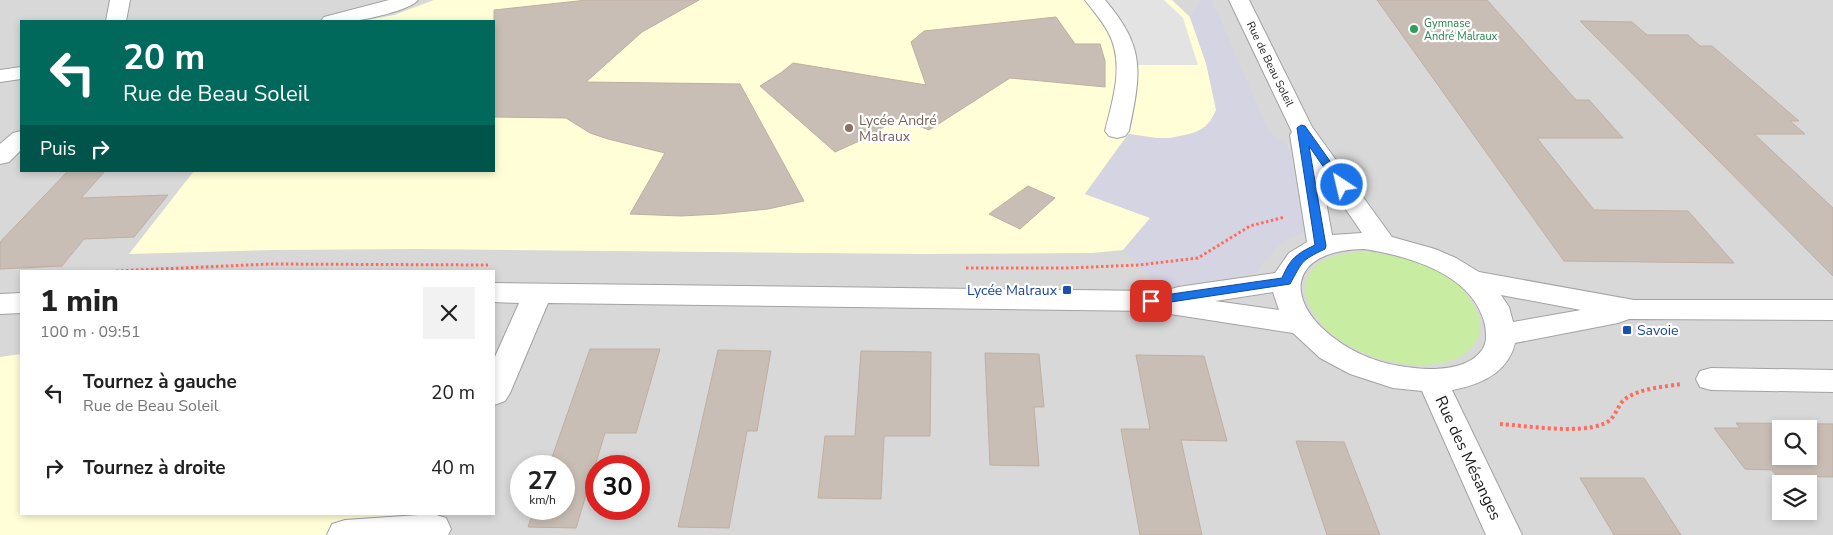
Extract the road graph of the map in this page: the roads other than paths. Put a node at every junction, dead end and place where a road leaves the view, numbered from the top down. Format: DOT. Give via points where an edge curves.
graph roads {
  1 [pos="120,0"];
  2 [pos="408,0"];
  3 [pos="1095,0"];
  4 [pos="1239,0"];
  5 [pos="116,20"];
  6 [pos="336,20"];
  7 [pos="20,73"];
  8 [pos="0,76"];
  9 [pos="1301,128"];
  10 [pos="1117,131"];
  11 [pos="20,139"];
  12 [pos="0,157"];
  13 [pos="1382,242"];
  14 [pos="1321,246"];
  15 [pos="1470,280"];
  16 [pos="1286,281"];
  17 [pos="538,293"];
  18 [pos="495,294"];
  19 [pos="1151,301"];
  20 [pos="20,303"];
  21 [pos="0,304"];
  22 [pos="1634,310"];
  23 [pos="1833,310"];
  24 [pos="1301,324"];
  25 [pos="1502,336"];
  26 [pos="1712,379"];
  27 [pos="1432,380"];
  28 [pos="1833,381"];
  29 [pos="495,391"];
  30 [pos="435,526"];
  31 [pos="345,535"];
  32 [pos="1504,535"];
  1 -- 5 [label="street"];
  2 -- 6 [label="street"];
  3 -- 10 [label="street" via="1121,35 1129,58"];
  4 -- 9 [label="street, Rue de Beau Soleil"];
  7 -- 8 [label="street"];
  9 -- 13 [label="street, Rue de Beau Soleil"];
  9 -- 14 [label="street, Rue de Beau Soleil"];
  11 -- 12 [label="street"];
  13 -- 14 [label="street" via="1341,242"];
  13 -- 15 [label="street" via="1434,258"];
  14 -- 16 [label="street" via="1294,264"];
  15 -- 22 [label="street"];
  15 -- 25 [label="street" via="1496,312"];
  16 -- 19 [label="street"];
  16 -- 24 [label="street" via="1290,306"];
  17 -- 18 [label="street"];
  17 -- 19 [label="street"];
  17 -- 29 [label="street"];
  19 -- 24 [label="street"];
  20 -- 21 [label="street"];
  22 -- 23 [label="street"];
  22 -- 25 [label="street"];
  24 -- 27 [label="street" via="1324,346 1358,365 1402,378"];
  25 -- 27 [label="street" via="1494,357 1479,369 1460,377"];
  26 -- 28 [label="street"];
  27 -- 32 [label="street, Rue des Mésanges"];
  30 -- 31 [label="street"];
}
